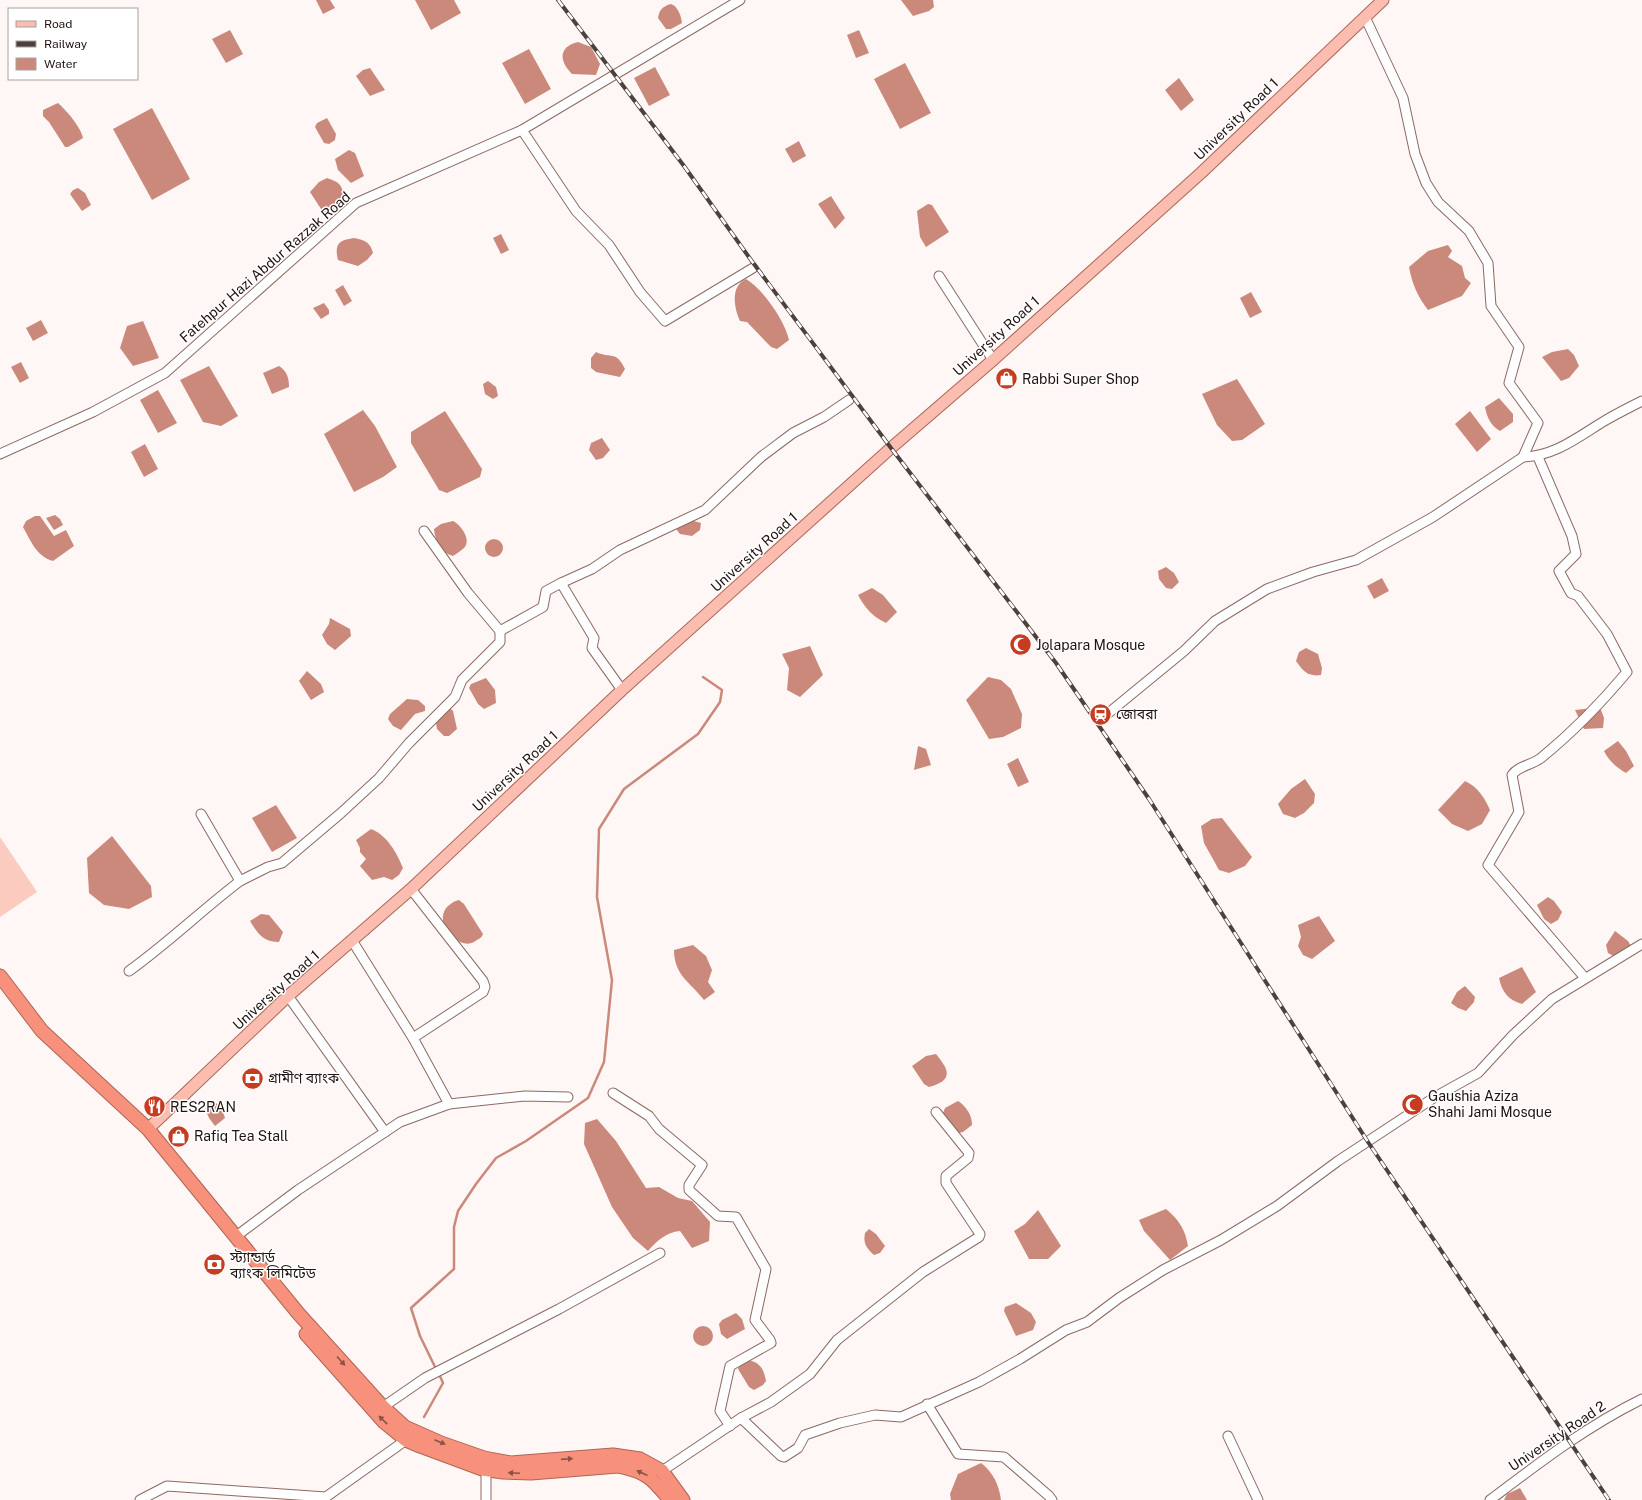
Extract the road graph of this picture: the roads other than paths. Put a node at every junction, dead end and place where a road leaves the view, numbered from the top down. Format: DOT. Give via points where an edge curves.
graph roads {
  1 [pos="740,0"];
  2 [pos="1383,0"];
  3 [pos="1365,16"];
  4 [pos="522,130"];
  5 [pos="753,268"];
  6 [pos="939,276"];
  7 [pos="993,360"];
  8 [pos="849,400"];
  9 [pos="1642,401"];
  10 [pos="0,454"];
  11 [pos="1523,457"];
  12 [pos="1538,457"];
  13 [pos="424,531"];
  14 [pos="561,583"];
  15 [pos="500,631"];
  16 [pos="622,690"];
  17 [pos="1100,720"];
  18 [pos="201,814"];
  19 [pos="240,881"];
  20 [pos="411,889"];
  21 [pos="353,942"];
  22 [pos="1642,944"];
  23 [pos="129,970"];
  24 [pos="0,976"];
  25 [pos="1586,978"];
  26 [pos="0,989"];
  27 [pos="288,996"];
  28 [pos="414,1038"];
  29 [pos="613,1093"];
  30 [pos="568,1097"];
  31 [pos="449,1104"];
  32 [pos="936,1112"];
  33 [pos="148,1129"];
  34 [pos="385,1132"];
  35 [pos="238,1234"];
  36 [pos="660,1253"];
  37 [pos="1642,1399"];
  38 [pos="927,1404"];
  39 [pos="383,1407"];
  40 [pos="741,1418"];
  41 [pos="730,1426"];
  42 [pos="1228,1436"];
  43 [pos="406,1440"];
  44 [pos="486,1470"];
  45 [pos="662,1472"];
  46 [pos="140,1500"];
  47 [pos="486,1500"];
  48 [pos="670,1500"];
  49 [pos="683,1500"];
  50 [pos="1052,1500"];
  51 [pos="1258,1500"];
  52 [pos="1490,1500"];
  1 -- 4 [label="street, Fatehpur Hazi Abdur Razzak Road"];
  2 -- 3 [label="main road, University Road 1"];
  3 -- 7 [label="main road, University Road 1" via="1201,173"];
  3 -- 11 [label="street" via="1403,98 1415,154 1426,183 1438,202 1469,231 1488,263 1491,306 1519,347 1509,383 1538,423"];
  4 -- 5 [label="street" via="576,211 610,245 640,292 665,321"];
  4 -- 10 [label="street, Fatehpur Hazi Abdur Razzak Road" via="356,203 165,373 93,412"];
  6 -- 7 [label="street"];
  7 -- 16 [label="main road, University Road 1" via="891,448"];
  8 -- 14 [label="street" via="793,433 761,457 705,510 620,550 592,569"];
  9 -- 12 [label="street" via="1558,450"];
  11 -- 12 [label="street"];
  11 -- 17 [label="street" via="1459,501 1362,557 1267,589 1215,621 1184,651"];
  12 -- 25 [label="street" via="1572,536 1576,554 1559,571 1571,593 1578,596 1607,634 1627,672 1603,701 1566,736 1539,759 1512,775 1519,812 1488,865"];
  13 -- 15 [label="street" via="468,593"];
  14 -- 15 [label="street" via="546,591 543,607"];
  14 -- 16 [label="street" via="594,638 592,648"];
  15 -- 19 [label="street" via="500,642 462,680 455,697 409,743 379,778 282,863"];
  16 -- 20 [label="main road, University Road 1"];
  18 -- 19 [label="street"];
  19 -- 23 [label="street" via="153,954"];
  20 -- 21 [label="main road, University Road 1"];
  20 -- 28 [label="street" via="483,981 485,987 483,992"];
  21 -- 27 [label="main road, University Road 1"];
  21 -- 28 [label="street"];
  22 -- 25 [label="street"];
  24 -- 33 [label="highway" via="42,1032"];
  25 -- 38 [label="street" via="1552,999 1513,1035 1478,1073 1415,1111 1277,1206 1222,1240 1163,1270 1087,1322 1066,1330 979,1382"];
  43 -- 26 [label="highway, one-way" via="384,1422 331,1364 142,1134 115,1107 77,1076"];
  27 -- 33 [label="main road, University Road 1"];
  27 -- 34 [label="street"];
  28 -- 31 [label="street"];
  29 -- 41 [label="street" via="649,1116 659,1129 702,1165 688,1185 689,1190 718,1216 736,1217 766,1269 755,1320 771,1343 730,1366 720,1412"];
  30 -- 31 [label="street" via="525,1096"];
  31 -- 34 [label="street" via="400,1122"];
  32 -- 40 [label="street" via="969,1153 968,1158 946,1176 946,1183 980,1234 979,1237 923,1272 837,1340 810,1374 771,1402"];
  33 -- 39 [label="highway, one-way" via="298,1313"];
  34 -- 35 [label="street"];
  36 -- 39 [label="street" via="559,1309 425,1378"];
  37 -- 52 [label="street, University Road 2" via="1570,1440"];
  38 -- 40 [label="street" via="901,1417 875,1415 840,1423 806,1435 798,1448 784,1457"];
  38 -- 50 [label="street" via="958,1454 1004,1457"];
  39 -- 45 [label="highway, one-way" via="405,1427 484,1458 510,1463 613,1455 640,1459"];
  40 -- 41 [label="street"];
  41 -- 45 [label="street"];
  42 -- 51 [label="street"];
  43 -- 44 [label="highway"];
  43 -- 46 [label="street" via="326,1497 167,1486"];
  44 -- 47 [label="street"];
  48 -- 44 [label="highway, one-way" via="648,1476 618,1466 531,1473"];
  45 -- 49 [label="highway"];
}
